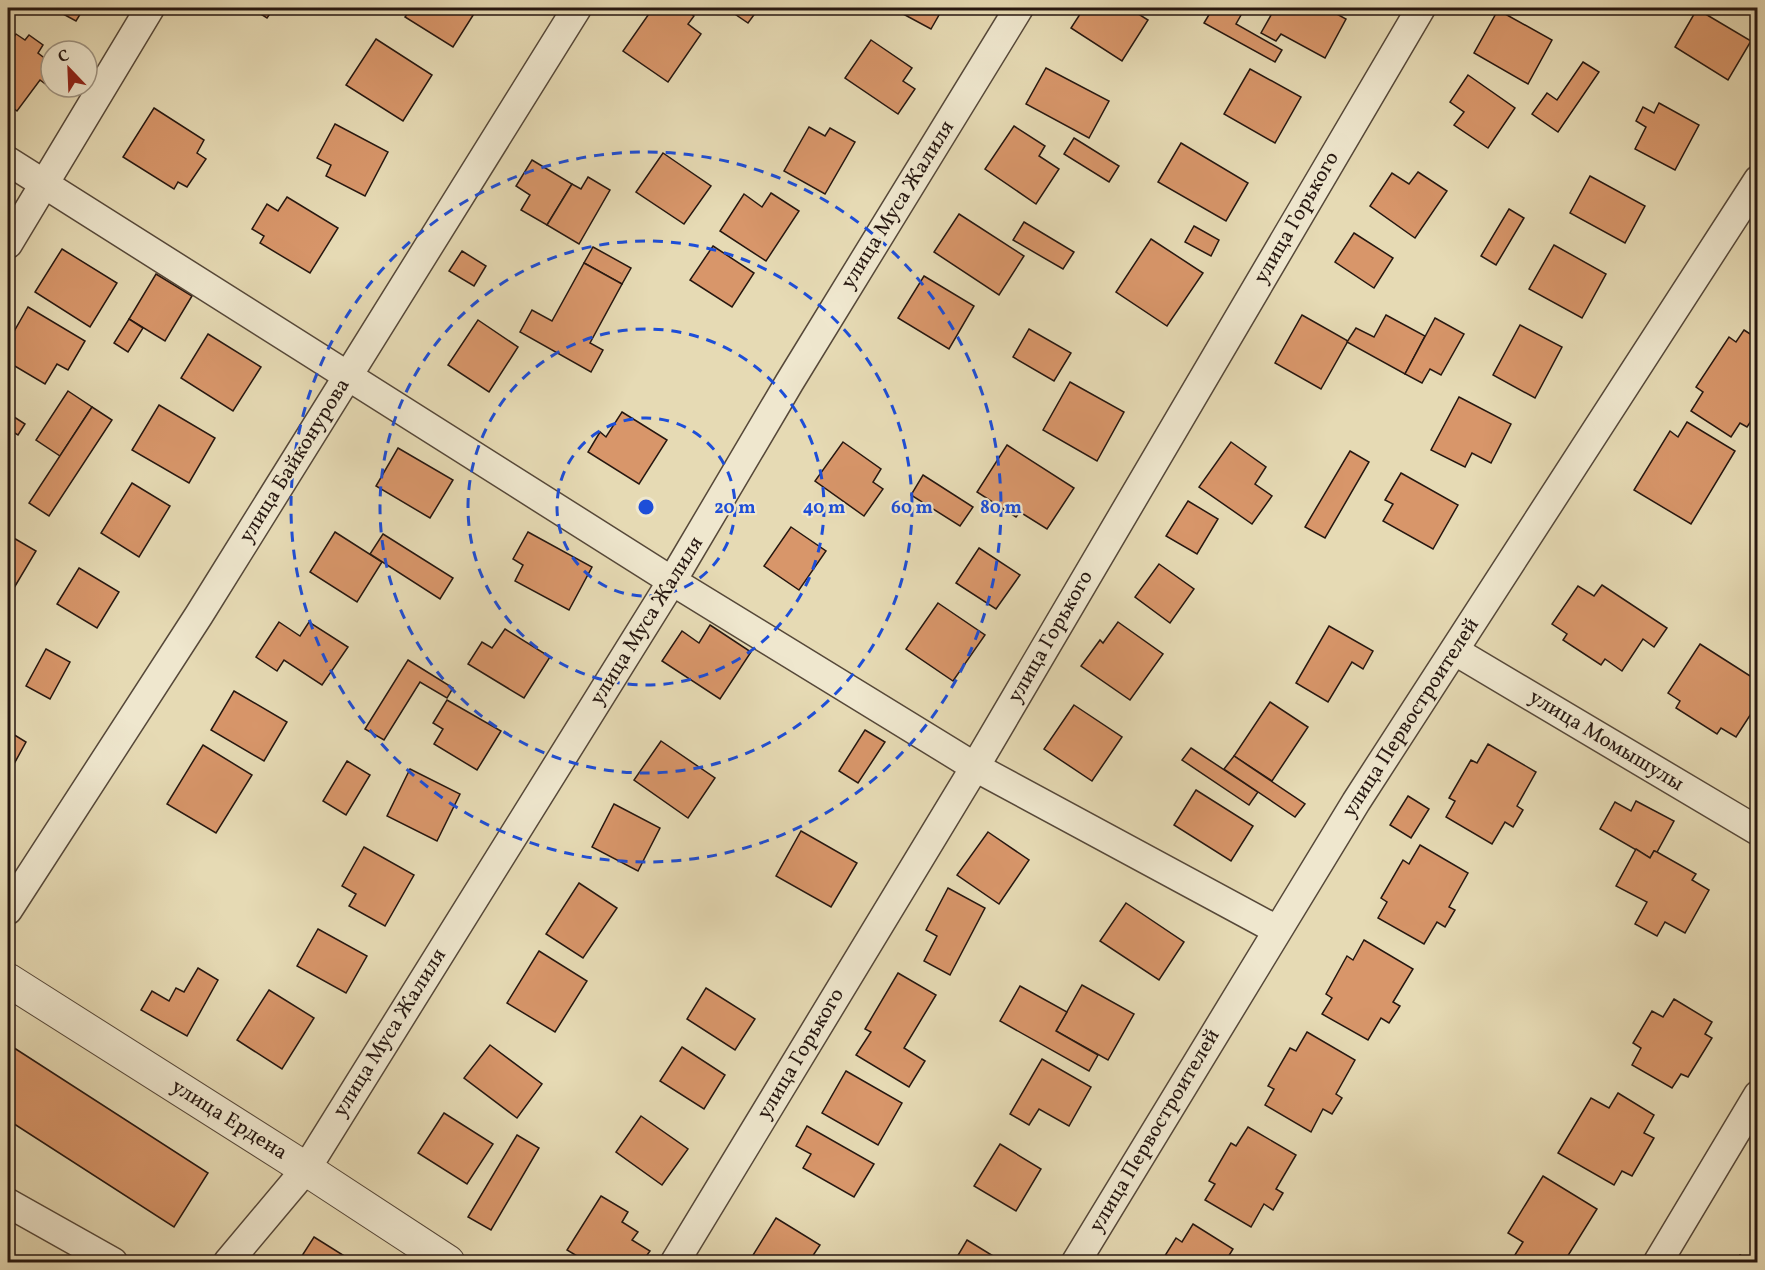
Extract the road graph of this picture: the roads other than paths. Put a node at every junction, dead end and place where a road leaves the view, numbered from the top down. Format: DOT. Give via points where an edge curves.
graph roads {
  1 [pos="150,8"];
  2 [pos="577,8"];
  3 [pos="1019,8"];
  4 [pos="1421,8"];
  5 [pos="8,161"];
  6 [pos="1758,180"];
  7 [pos="44,183"];
  8 [pos="8,244"];
  9 [pos="348,375"];
  10 [pos="672,581"];
  11 [pos="1455,651"];
  12 [pos="975,768"];
  13 [pos="1758,831"];
  14 [pos="8,910"];
  15 [pos="1277,930"];
  16 [pos="8,980"];
  17 [pos="1758,1095"];
  18 [pos="306,1169"];
  19 [pos="8,1203"];
  20 [pos="113,1263"];
  21 [pos="228,1263"];
  22 [pos="448,1263"];
  23 [pos="675,1263"];
  24 [pos="1076,1263"];
  25 [pos="1658,1263"];
  1 -- 7 [label="street"];
  2 -- 9 [label="street, улица Байконурова"];
  3 -- 10 [label="street, улица Муса Жалиля" via="789,382"];
  4 -- 12 [label="street, улица Горького"];
  5 -- 7 [label="street"];
  6 -- 11 [label="street, улица Первостроителей"];
  7 -- 8 [label="street"];
  7 -- 9 [label="street"];
  9 -- 10 [label="street"];
  9 -- 14 [label="street, улица Байконурова"];
  10 -- 12 [label="street"];
  10 -- 18 [label="street, улица Муса Жалиля"];
  11 -- 13 [label="street, улица Момышулы"];
  11 -- 15 [label="street, улица Первостроителей"];
  12 -- 15 [label="street"];
  12 -- 23 [label="street, улица Горького"];
  15 -- 24 [label="street, улица Первостроителей"];
  16 -- 18 [label="street, улица Ердена"];
  17 -- 25 [label="street"];
  18 -- 21 [label="street, улица Муса Жалиля"];
  18 -- 22 [label="street, улица Ердена"];
  19 -- 20 [label="street"];
}
